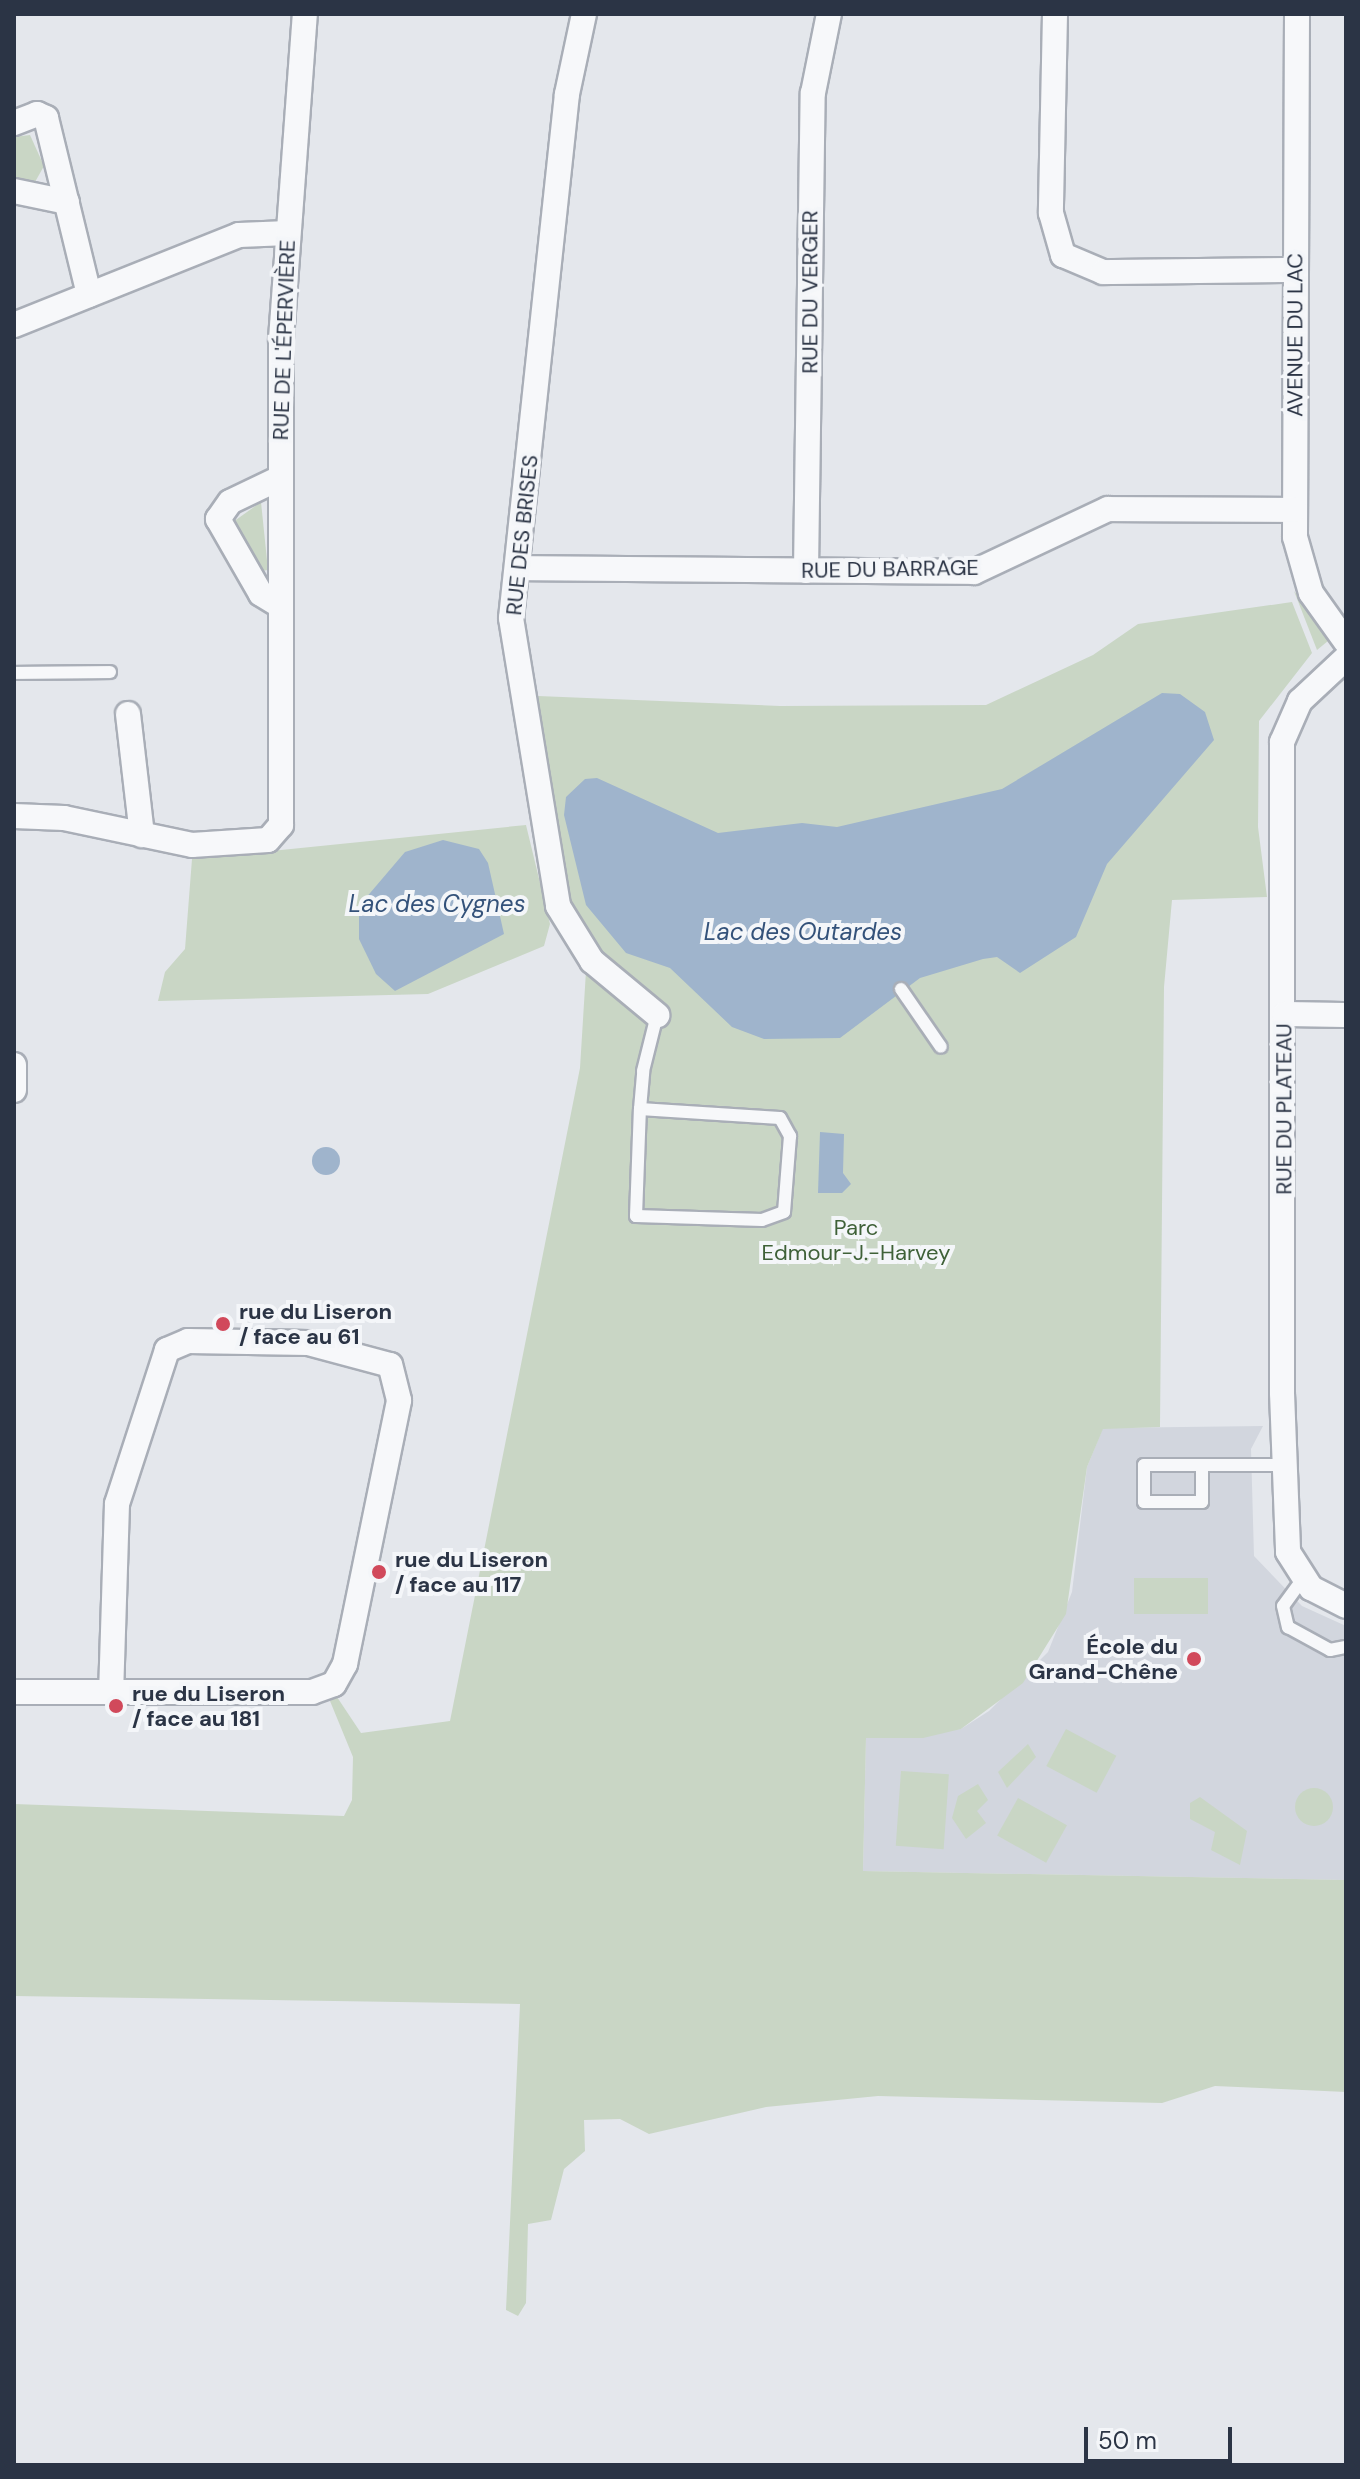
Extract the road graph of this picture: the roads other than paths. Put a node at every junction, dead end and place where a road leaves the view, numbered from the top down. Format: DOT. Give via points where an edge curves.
graph roads {
  1 [pos="305,14"];
  2 [pos="584,14"];
  3 [pos="829,14"];
  4 [pos="1055,14"];
  5 [pos="1297,14"];
  6 [pos="14,123"];
  7 [pos="14,191"];
  8 [pos="67,202"];
  9 [pos="288,233"];
  10 [pos="1294,270"];
  11 [pos="89,295"];
  12 [pos="14,325"];
  13 [pos="280,478"];
  14 [pos="1294,510"];
  15 [pos="519,568"];
  16 [pos="806,571"];
  17 [pos="281,606"];
  18 [pos="1346,642"];
  19 [pos="1346,658"];
  20 [pos="110,672"];
  21 [pos="14,673"];
  22 [pos="128,714"];
  23 [pos="14,816"];
  24 [pos="142,835"];
  25 [pos="901,989"];
  26 [pos="1285,1014"];
  27 [pos="657,1015"];
  28 [pos="1346,1015"];
  29 [pos="941,1047"];
  30 [pos="14,1065"];
  31 [pos="14,1090"];
  32 [pos="640,1109"];
  33 [pos="1282,1465"];
  34 [pos="1202,1466"];
  35 [pos="1302,1580"];
  36 [pos="1346,1606"];
  37 [pos="1346,1647"];
  38 [pos="111,1690"];
  39 [pos="14,1692"];
  1 -- 9 [label="street, RUE DE L'ÉPERVIÈRE"];
  2 -- 15 [label="street, RUE DES BRISES" via="567,94"];
  3 -- 16 [label="street, RUE DU VERGER" via="813,93"];
  4 -- 10 [label="street" via="1051,213 1063,255 1103,272"];
  5 -- 10 [label="street, AVENUE DU LAC"];
  6 -- 8 [label="street" via="45,116"];
  7 -- 8 [label="street"];
  8 -- 11 [label="street"];
  9 -- 11 [label="street" via="239,235"];
  9 -- 13 [label="street, RUE DE L'ÉPERVIÈRE"];
  10 -- 14 [label="street, AVENUE DU LAC"];
  11 -- 12 [label="street"];
  13 -- 17 [label="street, RUE DE L'ÉPERVIÈRE"];
  13 -- 17 [label="street" via="226,505 218,519 261,594"];
  14 -- 16 [label="street, RUE DU BARRAGE" via="1119,507 974,572"];
  14 -- 18 [label="street, AVENUE DU LAC" via="1307,585"];
  15 -- 16 [label="street, RUE DU BARRAGE"];
  15 -- 27 [label="street, RUE DES BRISES" via="511,618 552,887 592,961"];
  17 -- 24 [label="street, RUE DE L'ÉPERVIÈRE" via="284,809 278,831 261,842 216,845"];
  19 -- 26 [label="street, RUE DU PLATEAU" via="1295,708 1282,742"];
  20 -- 21 [label="lane"];
  22 -- 24 [label="street"];
  23 -- 24 [label="street, RUE DE L'ÉPERVIÈRE" via="64,818"];
  25 -- 29 [label="lane"];
  26 -- 28 [label="street"];
  26 -- 33 [label="street, RUE DU PLATEAU"];
  27 -- 32 [label="lane"];
  30 -- 31 [label="street"];
  32 -- 32 [label="lane" via="636,1216 762,1220 784,1212 790,1136 780,1118"];
  33 -- 34 [label="lane"];
  33 -- 35 [label="street, RUE DU PLATEAU" via="1284,1535"];
  34 -- 34 [label="lane" via="1144,1465 1144,1502 1202,1502"];
  35 -- 36 [label="street"];
  35 -- 37 [label="lane" via="1283,1606 1288,1627 1327,1649"];
  38 -- 38 [label="street" via="117,1504 167,1350 188,1341 260,1341 349,1349 385,1361 398,1380 399,1400 345,1664 334,1684 312,1692"];
  38 -- 39 [label="street"];
}
